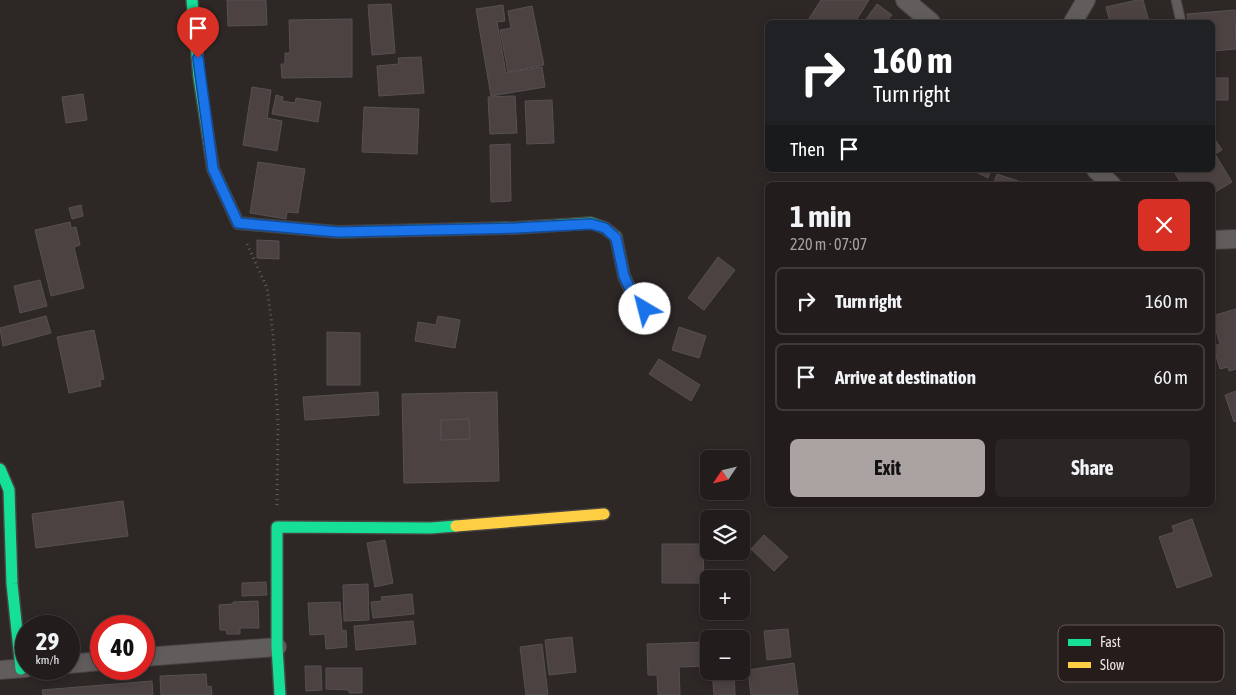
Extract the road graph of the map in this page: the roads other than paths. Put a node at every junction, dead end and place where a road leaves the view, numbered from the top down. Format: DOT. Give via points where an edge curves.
graph roads {
  1 [pos="192,0"];
  2 [pos="905,0"];
  3 [pos="1086,0"];
  4 [pos="1176,0"];
  5 [pos="930,20"];
  6 [pos="1074,20"];
  7 [pos="1181,20"];
  8 [pos="1098,172"];
  9 [pos="1109,182"];
  10 [pos="1236,239"];
  11 [pos="1215,240"];
  12 [pos="656,320"];
  13 [pos="0,469"];
  14 [pos="604,514"];
  15 [pos="16,615"];
  16 [pos="276,647"];
  17 [pos="155,656"];
  18 [pos="15,669"];
  19 [pos="0,670"];
  20 [pos="280,695"];
  1 -- 12 [label="street" via="213,169 238,223 338,232 591,224 605,228 616,238 624,276 634,298"];
  2 -- 5 [label="street"];
  3 -- 6 [label="street"];
  4 -- 7 [label="lane"];
  8 -- 9 [label="street"];
  10 -- 11 [label="street"];
  13 -- 15 [label="street" via="9,490 12,584"];
  14 -- 16 [label="street" via="431,528 277,528"];
  16 -- 17 [label="street"];
  16 -- 20 [label="street"];
  18 -- 19 [label="street"];
}
